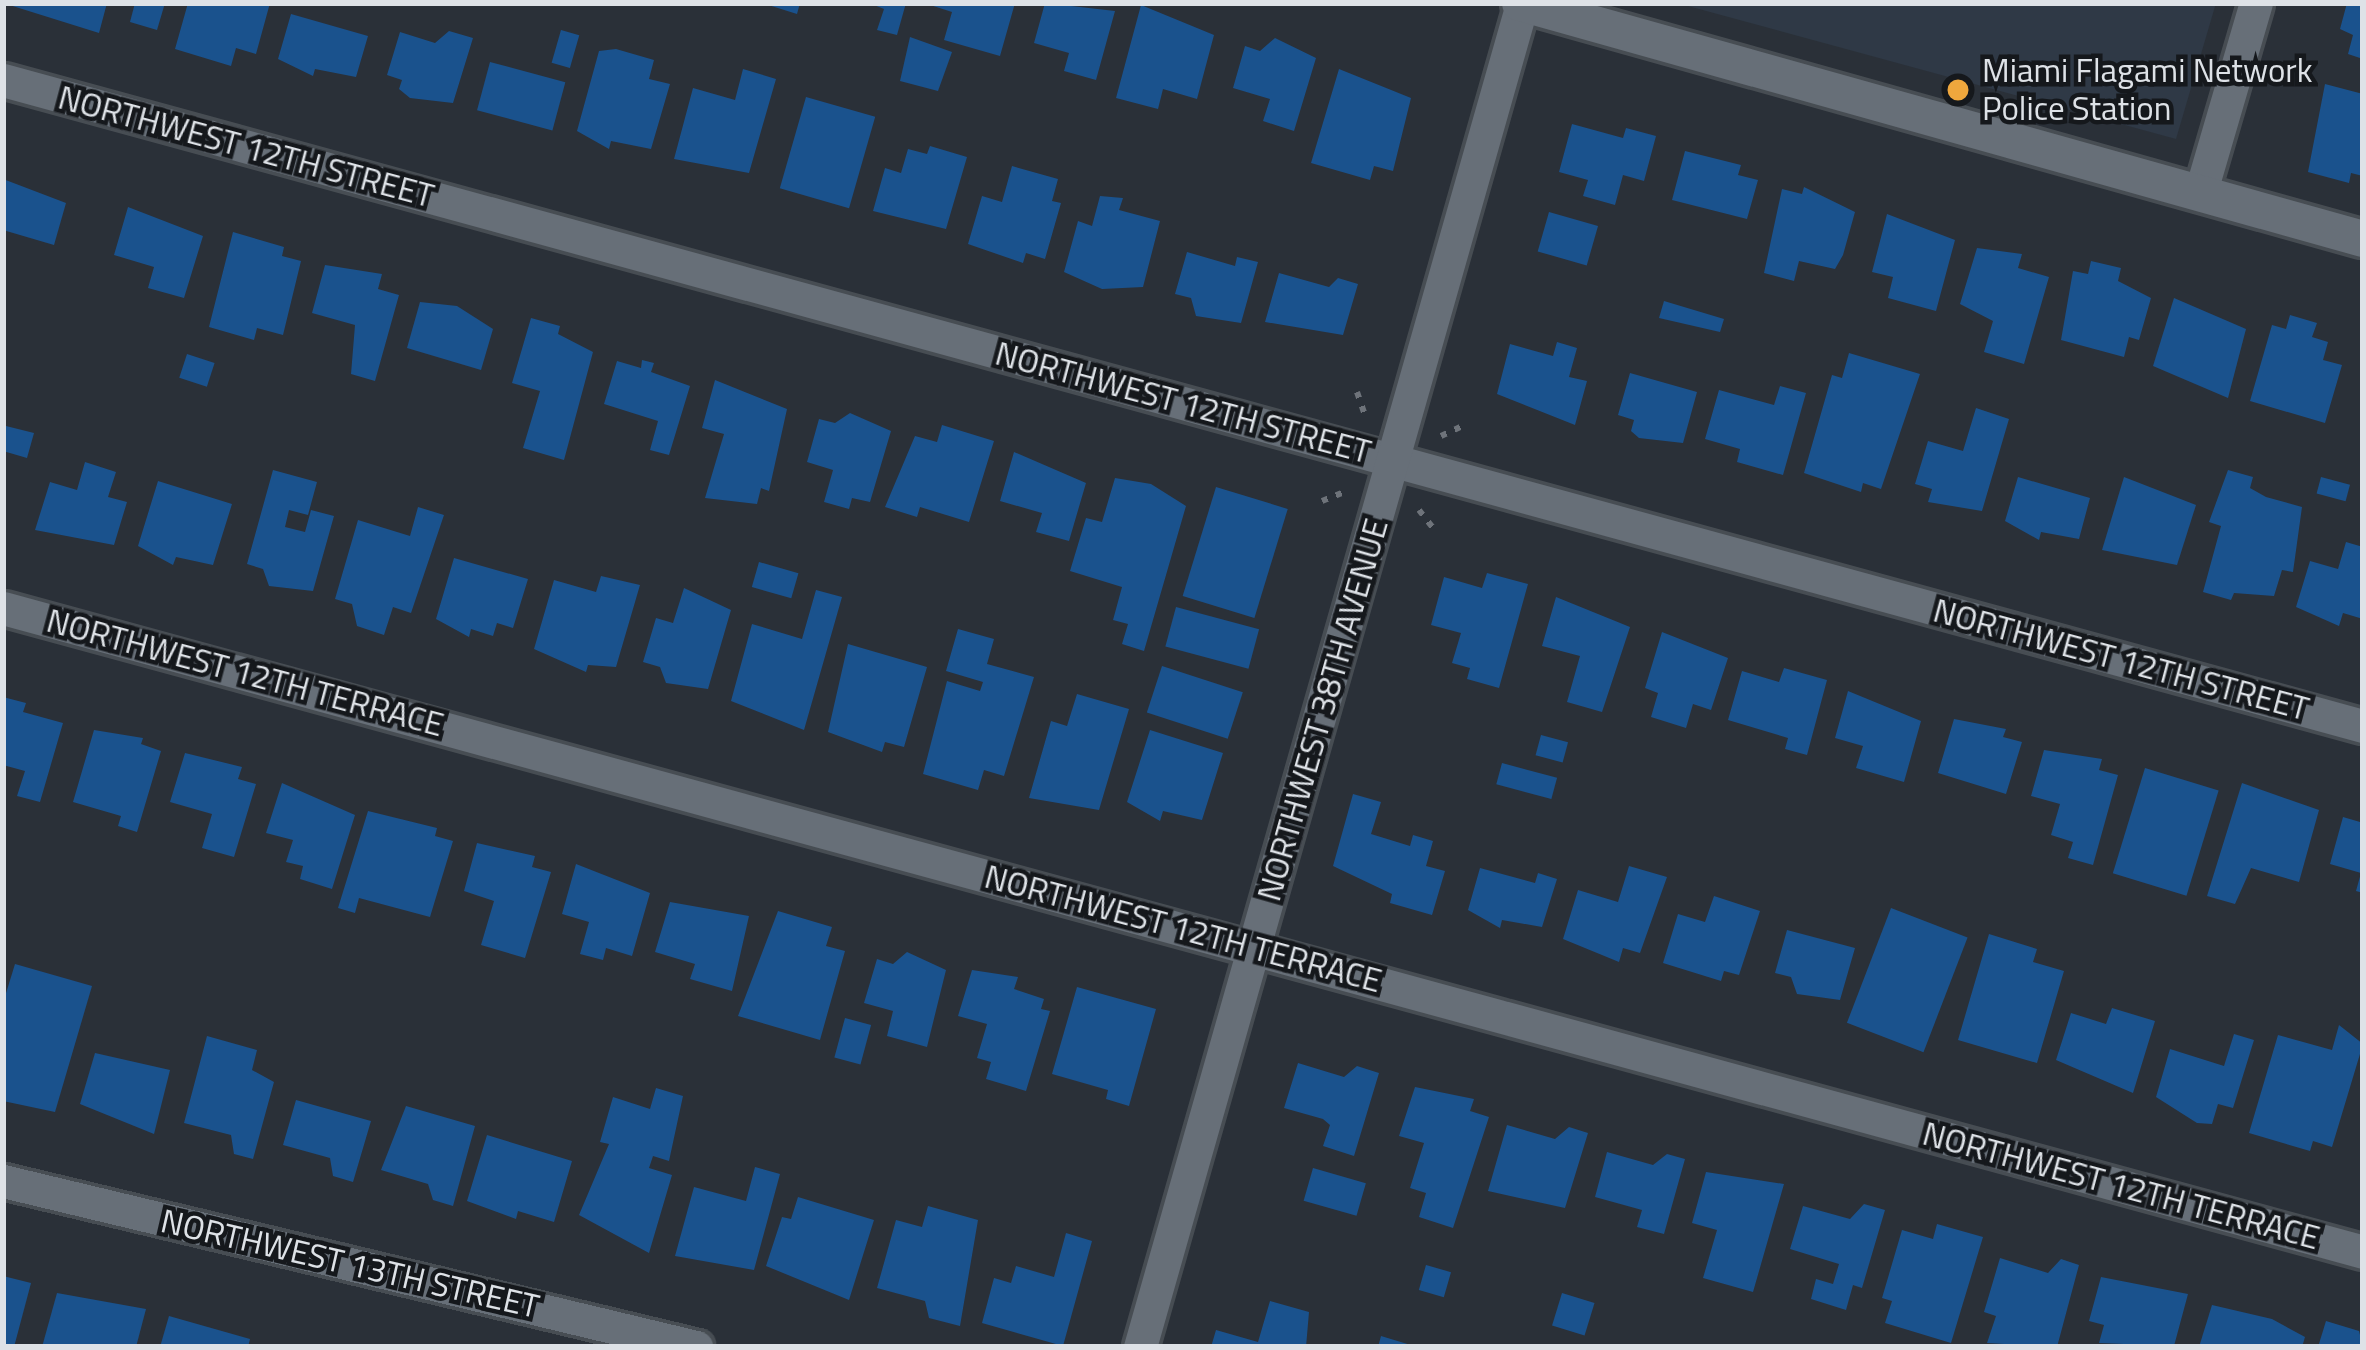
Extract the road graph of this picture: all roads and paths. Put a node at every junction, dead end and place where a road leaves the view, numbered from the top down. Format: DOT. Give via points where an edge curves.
graph roads {
  1 [pos="1521,3"];
  2 [pos="2255,3"];
  3 [pos="3,80"];
  4 [pos="2200,194"];
  5 [pos="2363,239"];
  6 [pos="1357,392"];
  7 [pos="1365,415"];
  8 [pos="1465,425"];
  9 [pos="1441,436"];
  10 [pos="1393,460"];
  11 [pos="1350,490"];
  12 [pos="1322,501"];
  13 [pos="1419,510"];
  14 [pos="1434,529"];
  15 [pos="3,608"];
  16 [pos="2363,727"];
  17 [pos="1256,949"];
  18 [pos="3,1181"];
  19 [pos="2363,1252"];
  20 [pos="696,1347"];
  21 [pos="1140,1347"];
  1 -- 4 [label="street"];
  1 -- 10 [label="street, NORTHWEST 38TH AVENUE"];
  2 -- 4 [label="street"];
  3 -- 10 [label="street, NORTHWEST 12TH STREET"];
  4 -- 5 [label="street"];
  6 -- 7 [label="path"];
  8 -- 9 [label="path"];
  10 -- 16 [label="street, NORTHWEST 12TH STREET"];
  10 -- 17 [label="street, NORTHWEST 38TH AVENUE"];
  11 -- 12 [label="path"];
  13 -- 14 [label="path"];
  15 -- 17 [label="street, NORTHWEST 12TH TERRACE"];
  17 -- 19 [label="street, NORTHWEST 12TH TERRACE"];
  17 -- 21 [label="street, NORTHWEST 38TH AVENUE"];
  18 -- 20 [label="street, NORTHWEST 13TH STREET"];
}
